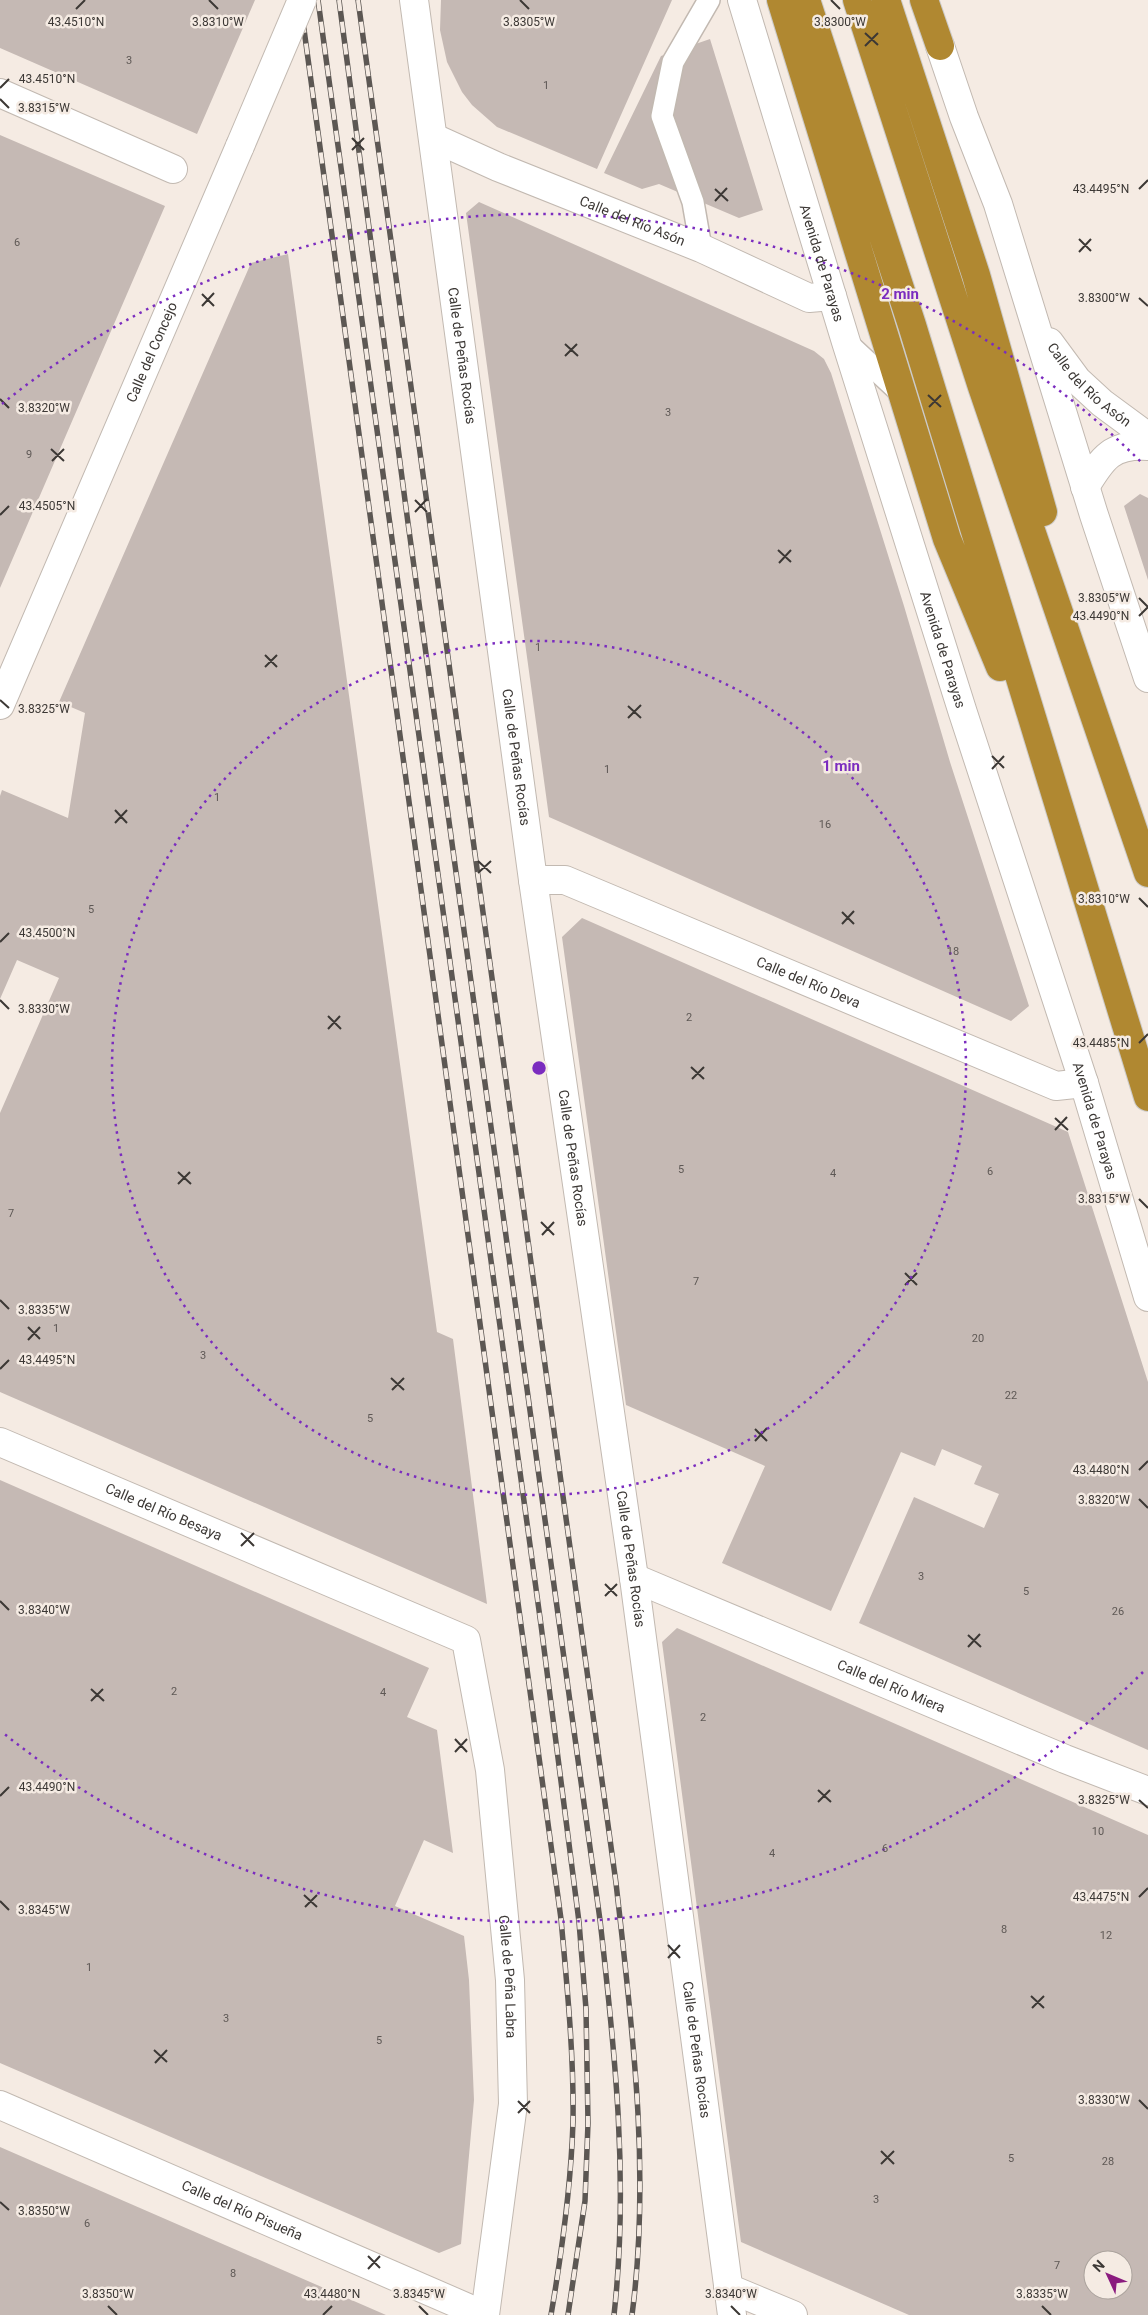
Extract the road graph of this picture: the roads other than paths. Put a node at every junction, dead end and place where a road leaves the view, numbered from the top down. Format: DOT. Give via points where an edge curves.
graph roads {
  1 [pos="302,0"];
  2 [pos="414,0"];
  3 [pos="709,0"];
  4 [pos="742,0"];
  5 [pos="781,0"];
  6 [pos="806,0"];
  7 [pos="857,0"];
  8 [pos="886,0"];
  9 [pos="924,0"];
  10 [pos="940,46"];
  11 [pos="0,93"];
  12 [pos="434,138"];
  13 [pos="173,169"];
  14 [pos="700,248"];
  15 [pos="832,296"];
  16 [pos="1036,325"];
  17 [pos="846,342"];
  18 [pos="902,395"];
  19 [pos="1148,437"];
  20 [pos="1148,446"];
  21 [pos="1085,487"];
  22 [pos="1148,678"];
  23 [pos="0,705"];
  24 [pos="1121,792"];
  25 [pos="1061,811"];
  26 [pos="1148,872"];
  27 [pos="532,880"];
  28 [pos="1084,1083"];
  29 [pos="1148,1097"];
  30 [pos="1148,1297"];
  31 [pos="0,1442"];
  32 [pos="634,1578"];
  33 [pos="466,1640"];
  34 [pos="1148,1791"];
  35 [pos="0,2105"];
  36 [pos="728,2288"];
  37 [pos="484,2315"];
  38 [pos="732,2315"];
  39 [pos="793,2315"];
  1 -- 23 [label="street, Calle del Concejo, bridge"];
  2 -- 12 [label="street, Calle de Peñas Rocías"];
  3 -- 14 [label="lane" via="673,62 662,116 693,202"];
  4 -- 15 [label="street, Avenida de Parayas"];
  5 -- 18 [label="highway"];
  6 -- 25 [label="highway" via="912,325"];
  7 -- 24 [label="highway" via="982,387"];
  8 -- 24 [label="highway" via="976,275"];
  9 -- 10 [label="highway"];
  10 -- 16 [label="street" via="998,204"];
  11 -- 13 [label="street"];
  12 -- 14 [label="street, Calle del Río Asón"];
  12 -- 27 [label="street, Calle de Peñas Rocías"];
  14 -- 15 [label="street, Calle del Río Asón" via="808,298"];
  15 -- 17 [label="street, Avenida de Parayas"];
  16 -- 19 [label="street, Calle del Río Asón" via="1077,380"];
  16 -- 21 [label="street"];
  17 -- 18 [label="lane"];
  17 -- 28 [label="street, Avenida de Parayas"];
  18 -- 25 [label="highway" via="947,539"];
  20 -- 21 [label="street, Calle del Río Asón" via="1130,445 1114,450 1098,465"];
  21 -- 22 [label="street"];
  24 -- 26 [label="highway"];
  25 -- 29 [label="highway"];
  27 -- 28 [label="street, Calle del Río Deva" via="565,880 1056,1086"];
  27 -- 32 [label="street, Calle de Peñas Rocías"];
  28 -- 30 [label="street, Avenida de Parayas"];
  31 -- 33 [label="street, Calle del Río Besaya"];
  32 -- 34 [label="street, Calle del Río Miera"];
  32 -- 36 [label="street, Calle de Peñas Rocías"];
  33 -- 37 [label="street, Calle de Peña Labra" via="490,1770 510,1980 513,2104"];
  35 -- 37 [label="street, Calle del Río Pisueña"];
  36 -- 38 [label="street, Calle de Peñas Rocías"];
  36 -- 39 [label="street"];
}
